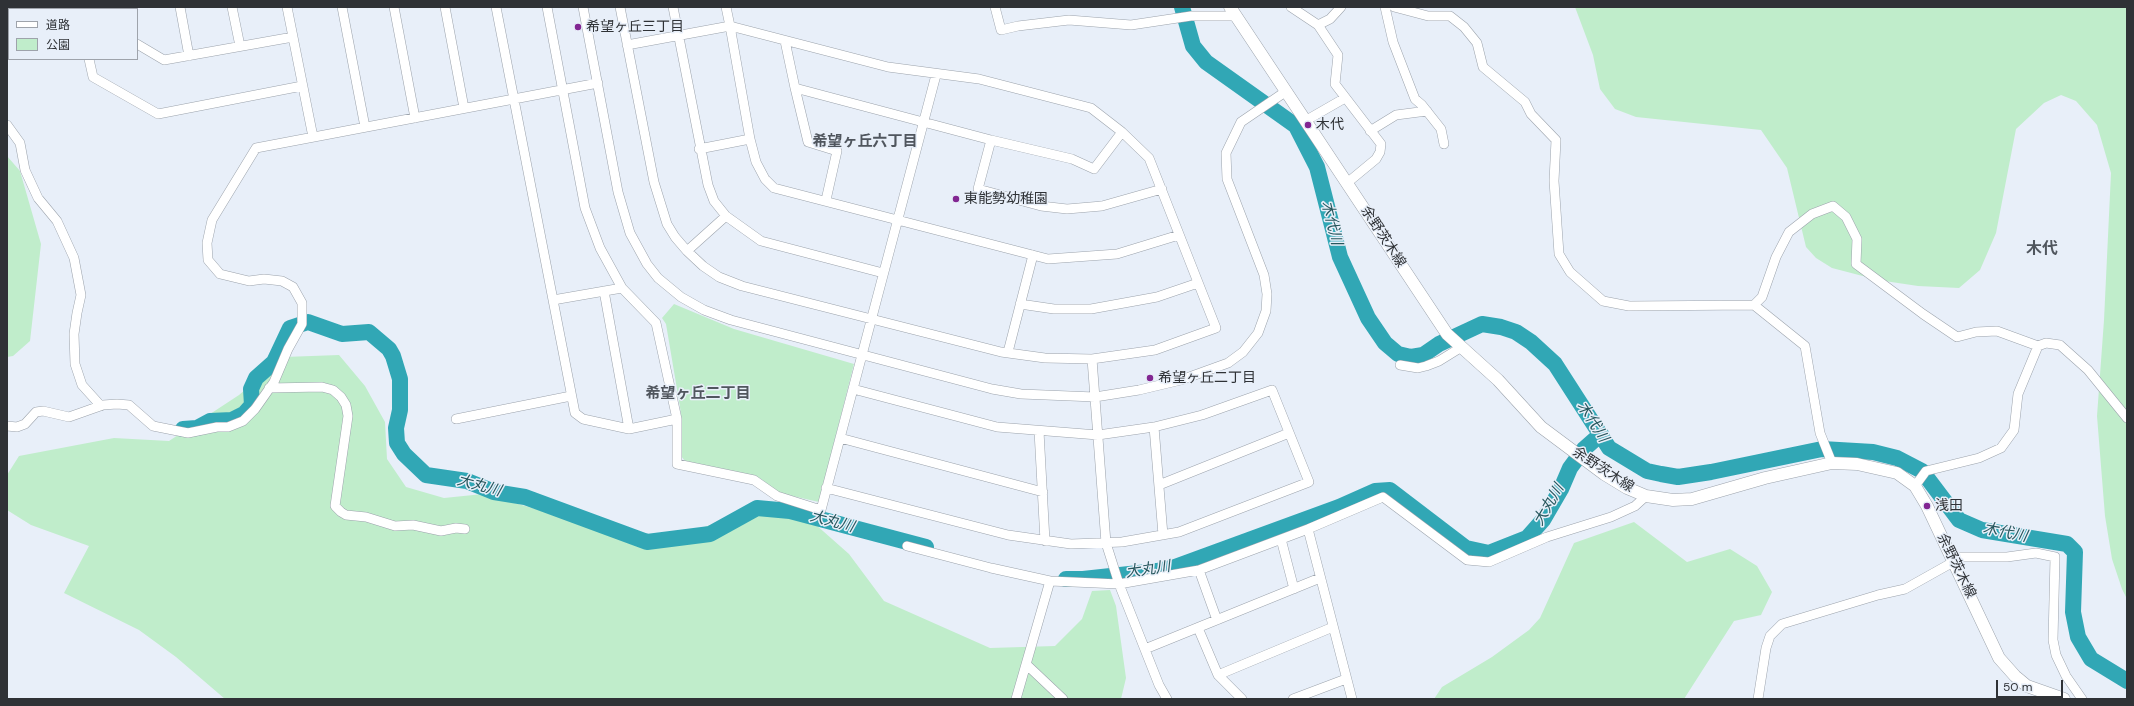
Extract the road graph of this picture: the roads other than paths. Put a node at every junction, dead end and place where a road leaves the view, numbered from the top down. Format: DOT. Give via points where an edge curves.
graph roads {
  1 [pos="180,7"];
  2 [pos="232,7"];
  3 [pos="287,7"];
  4 [pos="342,7"];
  5 [pos="394,7"];
  6 [pos="445,7"];
  7 [pos="496,7"];
  8 [pos="547,7"];
  9 [pos="583,7"];
  10 [pos="620,7"];
  11 [pos="673,7"];
  12 [pos="726,7"];
  13 [pos="994,7"];
  14 [pos="1291,7"];
  15 [pos="1341,7"];
  16 [pos="1385,7"];
  17 [pos="1394,7"];
  18 [pos="1233,12"];
  19 [pos="1318,25"];
  20 [pos="730,26"];
  21 [pos="679,36"];
  22 [pos="293,37"];
  23 [pos="785,40"];
  24 [pos="138,45"];
  25 [pos="628,45"];
  26 [pos="240,46"];
  27 [pos="189,56"];
  28 [pos="89,60"];
  29 [pos="936,75"];
  30 [pos="598,83"];
  31 [pos="302,86"];
  32 [pos="795,88"];
  33 [pos="563,90"];
  34 [pos="1283,93"];
  35 [pos="1345,98"];
  36 [pos="514,99"];
  37 [pos="464,108"];
  38 [pos="1427,111"];
  39 [pos="416,118"];
  40 [pos="1305,121"];
  41 [pos="923,122"];
  42 [pos="7,125"];
  43 [pos="365,127"];
  44 [pos="1370,131"];
  45 [pos="1122,132"];
  46 [pos="313,137"];
  47 [pos="750,139"];
  48 [pos="991,140"];
  49 [pos="1444,144"];
  50 [pos="699,149"];
  51 [pos="1347,183"];
  52 [pos="1162,189"];
  53 [pos="826,200"];
  54 [pos="726,216"];
  55 [pos="897,221"];
  56 [pos="1180,235"];
  57 [pos="687,252"];
  58 [pos="1033,255"];
  59 [pos="884,273"];
  60 [pos="1198,283"];
  61 [pos="622,288"];
  62 [pos="604,291"];
  63 [pos="553,300"];
  64 [pos="1020,304"];
  65 [pos="1754,305"];
  66 [pos="871,319"];
  67 [pos="1458,346"];
  68 [pos="2038,346"];
  69 [pos="1008,352"];
  70 [pos="862,354"];
  71 [pos="1092,358"];
  72 [pos="1400,365"];
  73 [pos="269,388"];
  74 [pos="853,389"];
  75 [pos="571,396"];
  76 [pos="1095,397"];
  77 [pos="101,406"];
  78 [pos="2127,418"];
  79 [pos="456,419"];
  80 [pos="677,419"];
  81 [pos="7,426"];
  82 [pos="1154,427"];
  83 [pos="629,428"];
  84 [pos="1039,431"];
  85 [pos="1289,433"];
  86 [pos="1098,435"];
  87 [pos="840,438"];
  88 [pos="1832,463"];
  89 [pos="1159,485"];
  90 [pos="1915,486"];
  91 [pos="826,488"];
  92 [pos="1043,492"];
  93 [pos="1646,496"];
  94 [pos="465,529"];
  95 [pos="1308,529"];
  96 [pos="1162,535"];
  97 [pos="1280,539"];
  98 [pos="1045,541"];
  99 [pos="1106,543"];
  100 [pos="907,546"];
  101 [pos="1954,559"];
  102 [pos="1199,570"];
  103 [pos="1117,578"];
  104 [pos="1320,578"];
  105 [pos="1050,581"];
  106 [pos="1294,589"];
  107 [pos="1218,620"];
  108 [pos="1333,627"];
  109 [pos="1198,628"];
  110 [pos="1145,649"];
  111 [pos="1027,665"];
  112 [pos="1218,675"];
  113 [pos="1346,679"];
  114 [pos="1016,699"];
  115 [pos="1063,699"];
  116 [pos="1167,699"];
  117 [pos="1242,699"];
  118 [pos="1293,699"];
  119 [pos="1352,699"];
  120 [pos="1758,699"];
  121 [pos="2064,699"];
  122 [pos="2082,699"];
  1 -- 27 [label="street"];
  2 -- 26 [label="street"];
  3 -- 22 [label="street"];
  4 -- 43 [label="street"];
  5 -- 39 [label="street"];
  6 -- 37 [label="street"];
  7 -- 36 [label="street"];
  8 -- 33 [label="street"];
  9 -- 30 [label="street"];
  10 -- 25 [label="street"];
  11 -- 21 [label="street"];
  12 -- 20 [label="street"];
  13 -- 18 [label="street" via="1001,30 1069,20 1131,25"];
  14 -- 19 [label="street"];
  15 -- 19 [label="street" via="1330,19"];
  16 -- 38 [label="street" via="1403,70 1415,99"];
  17 -- 65 [label="street" via="1428,16 1450,16 1464,27 1477,43 1483,67 1525,102 1531,114 1556,140 1554,181 1559,254 1570,272 1603,301 1629,306"];
  18 -- 34 [label="main road, 余野茨木線"];
  19 -- 35 [label="street" via="1338,55 1335,84"];
  20 -- 21 [label="street"];
  20 -- 23 [label="street"];
  20 -- 47 [label="street"];
  21 -- 25 [label="street"];
  21 -- 50 [label="street"];
  22 -- 26 [label="street"];
  22 -- 31 [label="street"];
  23 -- 29 [label="street" via="888,67"];
  23 -- 32 [label="street"];
  24 -- 27 [label="street" via="164,60"];
  25 -- 57 [label="street" via="659,203 675,238"];
  26 -- 27 [label="street"];
  28 -- 31 [label="street" via="93,77 158,114"];
  29 -- 41 [label="street"];
  29 -- 45 [label="street" via="979,79 1091,108"];
  30 -- 33 [label="street"];
  30 -- 70 [label="street" via="618,192 630,233 658,278 681,297 704,310 731,320"];
  31 -- 46 [label="street"];
  32 -- 41 [label="street"];
  32 -- 53 [label="street" via="808,142 837,151"];
  33 -- 36 [label="street"];
  33 -- 61 [label="street" via="585,208 600,248"];
  34 -- 40 [label="main road, 余野茨木線"];
  34 -- 76 [label="street" via="1241,122 1226,153 1226,168 1232,193 1264,275 1266,311 1258,333 1243,352 1228,363 1181,380"];
  35 -- 40 [label="street"];
  35 -- 44 [label="street"];
  36 -- 37 [label="street"];
  36 -- 63 [label="street"];
  37 -- 39 [label="street"];
  38 -- 44 [label="street" via="1396,115"];
  38 -- 49 [label="street" via="1441,129"];
  39 -- 43 [label="street"];
  40 -- 51 [label="main road, 余野茨木線"];
  41 -- 48 [label="street"];
  41 -- 55 [label="street"];
  42 -- 77 [label="street" via="20,143 25,170 38,198 57,221 74,258 81,295 74,334 75,364 82,385"];
  43 -- 46 [label="street"];
  44 -- 51 [label="street" via="1381,144 1380,152 1376,159"];
  45 -- 48 [label="street" via="1094,169 1072,159"];
  45 -- 52 [label="street" via="1149,158"];
  46 -- 73 [label="street" via="256,148 212,220 207,243 208,260 220,274 249,281 282,281 293,287 302,303 303,322"];
  47 -- 50 [label="street"];
  47 -- 53 [label="street" via="760,173 774,188"];
  48 -- 52 [label="street" via="978,189 1041,206 1067,209 1102,206"];
  50 -- 54 [label="street" via="714,201"];
  51 -- 67 [label="main road, 余野茨木線" via="1447,334"];
  52 -- 56 [label="street"];
  53 -- 55 [label="street"];
  54 -- 57 [label="street"];
  54 -- 59 [label="street" via="761,241"];
  55 -- 58 [label="street"];
  55 -- 59 [label="street"];
  56 -- 58 [label="street" via="1117,254 1048,259"];
  56 -- 60 [label="street"];
  57 -- 66 [label="street" via="703,266 727,280"];
  58 -- 64 [label="street"];
  59 -- 66 [label="street"];
  60 -- 64 [label="street" via="1156,297 1091,309 1054,309"];
  60 -- 71 [label="street" via="1216,328 1155,350"];
  61 -- 62 [label="street"];
  61 -- 80 [label="street" via="656,323"];
  62 -- 63 [label="street"];
  62 -- 83 [label="street"];
  63 -- 75 [label="street"];
  64 -- 69 [label="street"];
  65 -- 68 [label="street" via="1762,297 1788,232 1812,214 1833,206 1846,217 1857,239 1856,264 1923,314 1957,337 1976,332 1997,331"];
  65 -- 88 [label="street" via="1805,346 1820,433"];
  66 -- 69 [label="street"];
  66 -- 70 [label="street"];
  67 -- 72 [label="street" via="1439,361 1426,366 1418,368"];
  67 -- 93 [label="main road, 余野茨木線" via="1498,380 1541,426 1579,456 1627,488"];
  68 -- 78 [label="street" via="2046,343 2060,345 2088,370"];
  68 -- 90 [label="street" via="2018,394 2014,430 2000,448 1979,458 1926,471"];
  69 -- 71 [label="street" via="1045,358"];
  70 -- 74 [label="street"];
  70 -- 76 [label="street" via="992,389 1021,394"];
  71 -- 76 [label="street"];
  73 -- 77 [label="street" via="243,421 228,428 217,427 188,433 152,426 129,405"];
  73 -- 94 [label="street" via="322,387 333,390 346,405 348,416 335,506 341,512 395,526 414,525 441,531"];
  74 -- 84 [label="street" via="997,427"];
  74 -- 87 [label="street"];
  75 -- 79 [label="street"];
  75 -- 83 [label="street" via="575,413 583,419"];
  76 -- 86 [label="street"];
  77 -- 81 [label="street" via="69,417 43,411 36,412 24,424 17,427"];
  80 -- 83 [label="street"];
  80 -- 91 [label="street" via="677,464 754,480 777,496 821,510"];
  82 -- 85 [label="street" via="1202,415 1272,390"];
  82 -- 86 [label="street"];
  82 -- 89 [label="street"];
  84 -- 86 [label="street"];
  84 -- 92 [label="street"];
  85 -- 89 [label="street"];
  85 -- 96 [label="street" via="1309,482 1179,532"];
  86 -- 99 [label="street"];
  87 -- 91 [label="street"];
  87 -- 92 [label="street"];
  88 -- 90 [label="main road, 余野茨木線" via="1857,464 1897,472"];
  88 -- 93 [label="main road, 余野茨木線" via="1764,478 1692,499 1673,500"];
  89 -- 96 [label="street"];
  90 -- 101 [label="main road, 余野茨木線"];
  91 -- 98 [label="street" via="1008,535"];
  92 -- 98 [label="street"];
  93 -- 95 [label="street" via="1635,506 1611,517 1547,537 1489,562 1467,560 1383,497"];
  95 -- 97 [label="street"];
  95 -- 104 [label="street"];
  96 -- 99 [label="street"];
  97 -- 102 [label="street"];
  97 -- 106 [label="street"];
  98 -- 99 [label="street" via="1071,544"];
  99 -- 103 [label="street"];
  100 -- 105 [label="street"];
  101 -- 120 [label="street" via="1905,589 1782,624 1770,636 1766,648"];
  101 -- 121 [label="main road, 余野茨木線" via="1999,658 2027,686"];
  101 -- 122 [label="street" via="2036,553 2055,557 2053,640 2056,655 2066,676"];
  102 -- 103 [label="street"];
  102 -- 107 [label="street"];
  103 -- 105 [label="street"];
  103 -- 110 [label="street"];
  104 -- 106 [label="street"];
  104 -- 108 [label="street"];
  105 -- 111 [label="street"];
  106 -- 107 [label="street"];
  107 -- 109 [label="street"];
  108 -- 112 [label="street"];
  108 -- 113 [label="street"];
  109 -- 110 [label="street"];
  109 -- 112 [label="street"];
  110 -- 116 [label="street"];
  111 -- 114 [label="street"];
  111 -- 115 [label="street"];
  112 -- 117 [label="street"];
  113 -- 118 [label="street"];
  113 -- 119 [label="street"];
}
